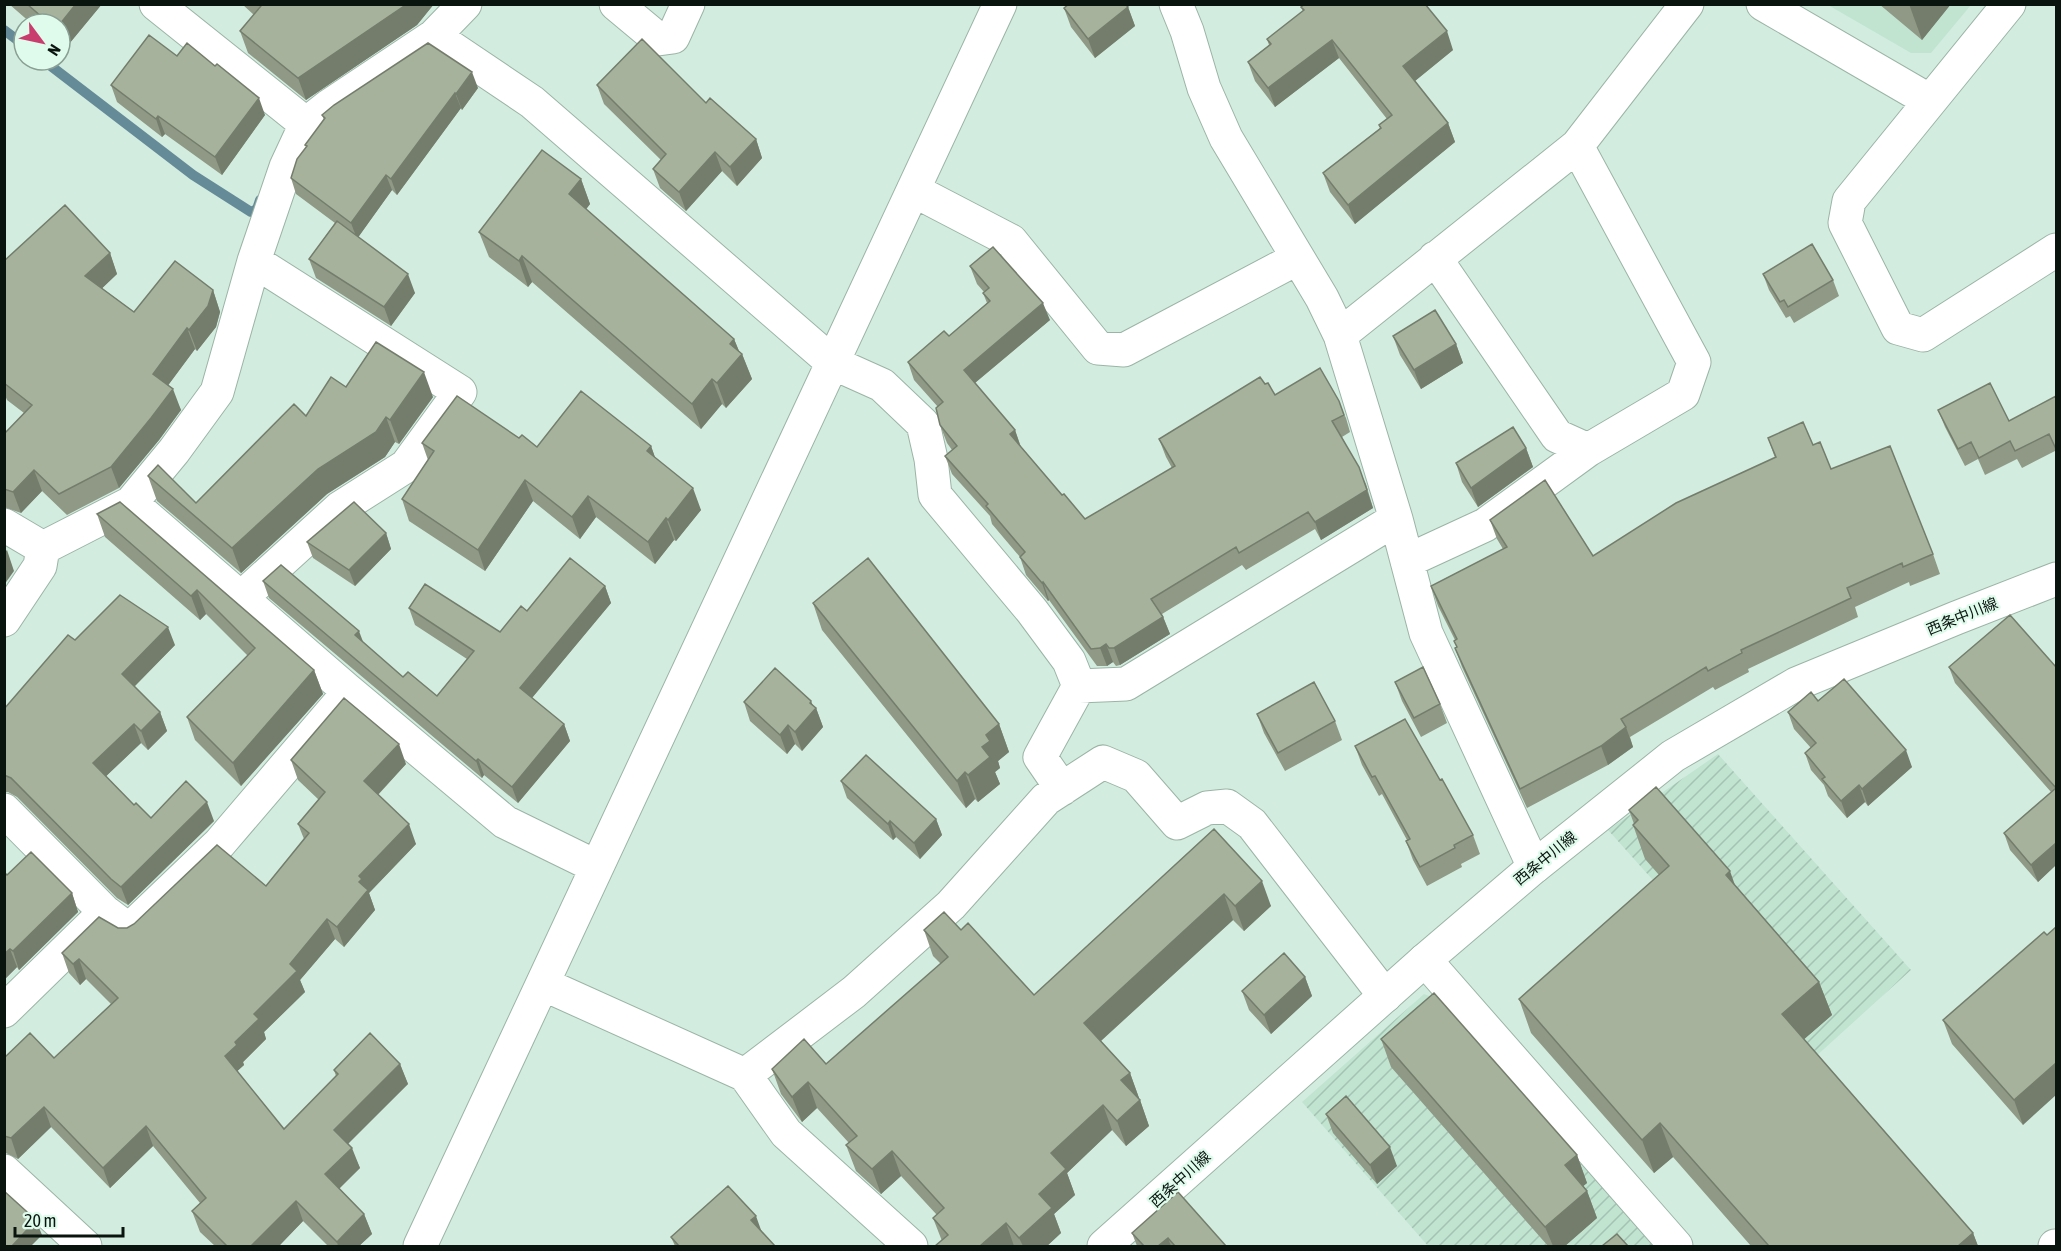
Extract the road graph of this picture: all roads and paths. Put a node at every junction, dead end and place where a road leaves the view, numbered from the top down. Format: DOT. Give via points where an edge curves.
graph roads {
  1 [pos="465,4"];
  2 [pos="616,4"];
  3 [pos="688,4"];
  4 [pos="1000,4"];
  5 [pos="1176,4"];
  6 [pos="1687,4"];
  7 [pos="1763,4"];
  8 [pos="2009,4"];
  9 [pos="171,9"];
  10 [pos="434,36"];
  11 [pos="1930,101"];
  12 [pos="306,124"];
  13 [pos="1577,146"];
  14 [pos="913,190"];
  15 [pos="2056,250"];
  16 [pos="1298,258"];
  17 [pos="1435,258"];
  18 [pos="254,261"];
  19 [pos="1340,335"];
  20 [pos="833,363"];
  21 [pos="1588,450"];
  22 [pos="131,503"];
  23 [pos="1396,519"];
  24 [pos="4,525"];
  25 [pos="43,548"];
  26 [pos="1407,561"];
  27 [pos="2056,579"];
  28 [pos="241,598"];
  29 [pos="4,620"];
  30 [pos="1079,686"];
  31 [pos="349,692"];
  32 [pos="1062,789"];
  33 [pos="4,810"];
  34 [pos="597,867"];
  35 [pos="1534,867"];
  36 [pos="105,912"];
  37 [pos="1425,960"];
  38 [pos="543,984"];
  39 [pos="1385,996"];
  40 [pos="4,1011"];
  41 [pos="745,1075"];
  42 [pos="4,1171"];
  43 [pos="85,1246"];
  44 [pos="420,1246"];
  45 [pos="911,1246"];
  46 [pos="1104,1246"];
  47 [pos="1676,1246"];
  1 -- 10 [label="street"];
  2 -- 3 [label="street" via="658,39 673,36"];
  4 -- 14 [label="street"];
  5 -- 16 [label="street" via="1204,88 1226,138"];
  6 -- 13 [label="street"];
  7 -- 11 [label="street"];
  8 -- 11 [label="street"];
  9 -- 12 [label="street"];
  10 -- 12 [label="street"];
  10 -- 20 [label="street" via="532,102"];
  11 -- 15 [label="street" via="1849,201 1845,223 1898,328 1923,335"];
  12 -- 18 [label="street" via="286,167"];
  13 -- 17 [label="street"];
  13 -- 21 [label="street" via="1694,362 1683,394"];
  14 -- 16 [label="street" via="1011,241 1098,348 1124,350"];
  14 -- 20 [label="street"];
  16 -- 19 [label="street"];
  17 -- 19 [label="street"];
  17 -- 21 [label="street" via="1557,436"];
  18 -- 22 [label="street" via="217,392"];
  18 -- 28 [label="street" via="460,392 406,466 340,508"];
  19 -- 23 [label="street"];
  20 -- 30 [label="street" via="882,385 923,424 935,495 1070,661"];
  20 -- 34 [label="street"];
  21 -- 26 [label="street" via="1485,525"];
  22 -- 25 [label="street"];
  22 -- 28 [label="street"];
  23 -- 26 [label="street"];
  23 -- 30 [label="street" via="1126,684"];
  24 -- 25 [label="street"];
  25 -- 29 [label="street" via="40,566"];
  26 -- 35 [label="street" via="1426,633"];
  27 -- 35 [label="street, 西条中川線" via="1796,684 1673,756"];
  28 -- 31 [label="street"];
  30 -- 32 [label="street" via="1040,757"];
  31 -- 34 [label="street" via="506,822"];
  31 -- 36 [label="street" via="219,844 129,930"];
  32 -- 39 [label="street" via="1103,762 1136,776 1178,823 1207,808 1227,806 1252,824"];
  32 -- 41 [label="street" via="1046,799 951,905 867,981"];
  33 -- 36 [label="street"];
  34 -- 38 [label="street"];
  35 -- 37 [label="street, 西条中川線"];
  36 -- 40 [label="street"];
  37 -- 39 [label="street, 西条中川線"];
  37 -- 47 [label="street"];
  38 -- 41 [label="street"];
  38 -- 44 [label="street"];
  39 -- 46 [label="street, 西条中川線"];
  41 -- 45 [label="street" via="786,1133"];
  42 -- 43 [label="street"];
}
